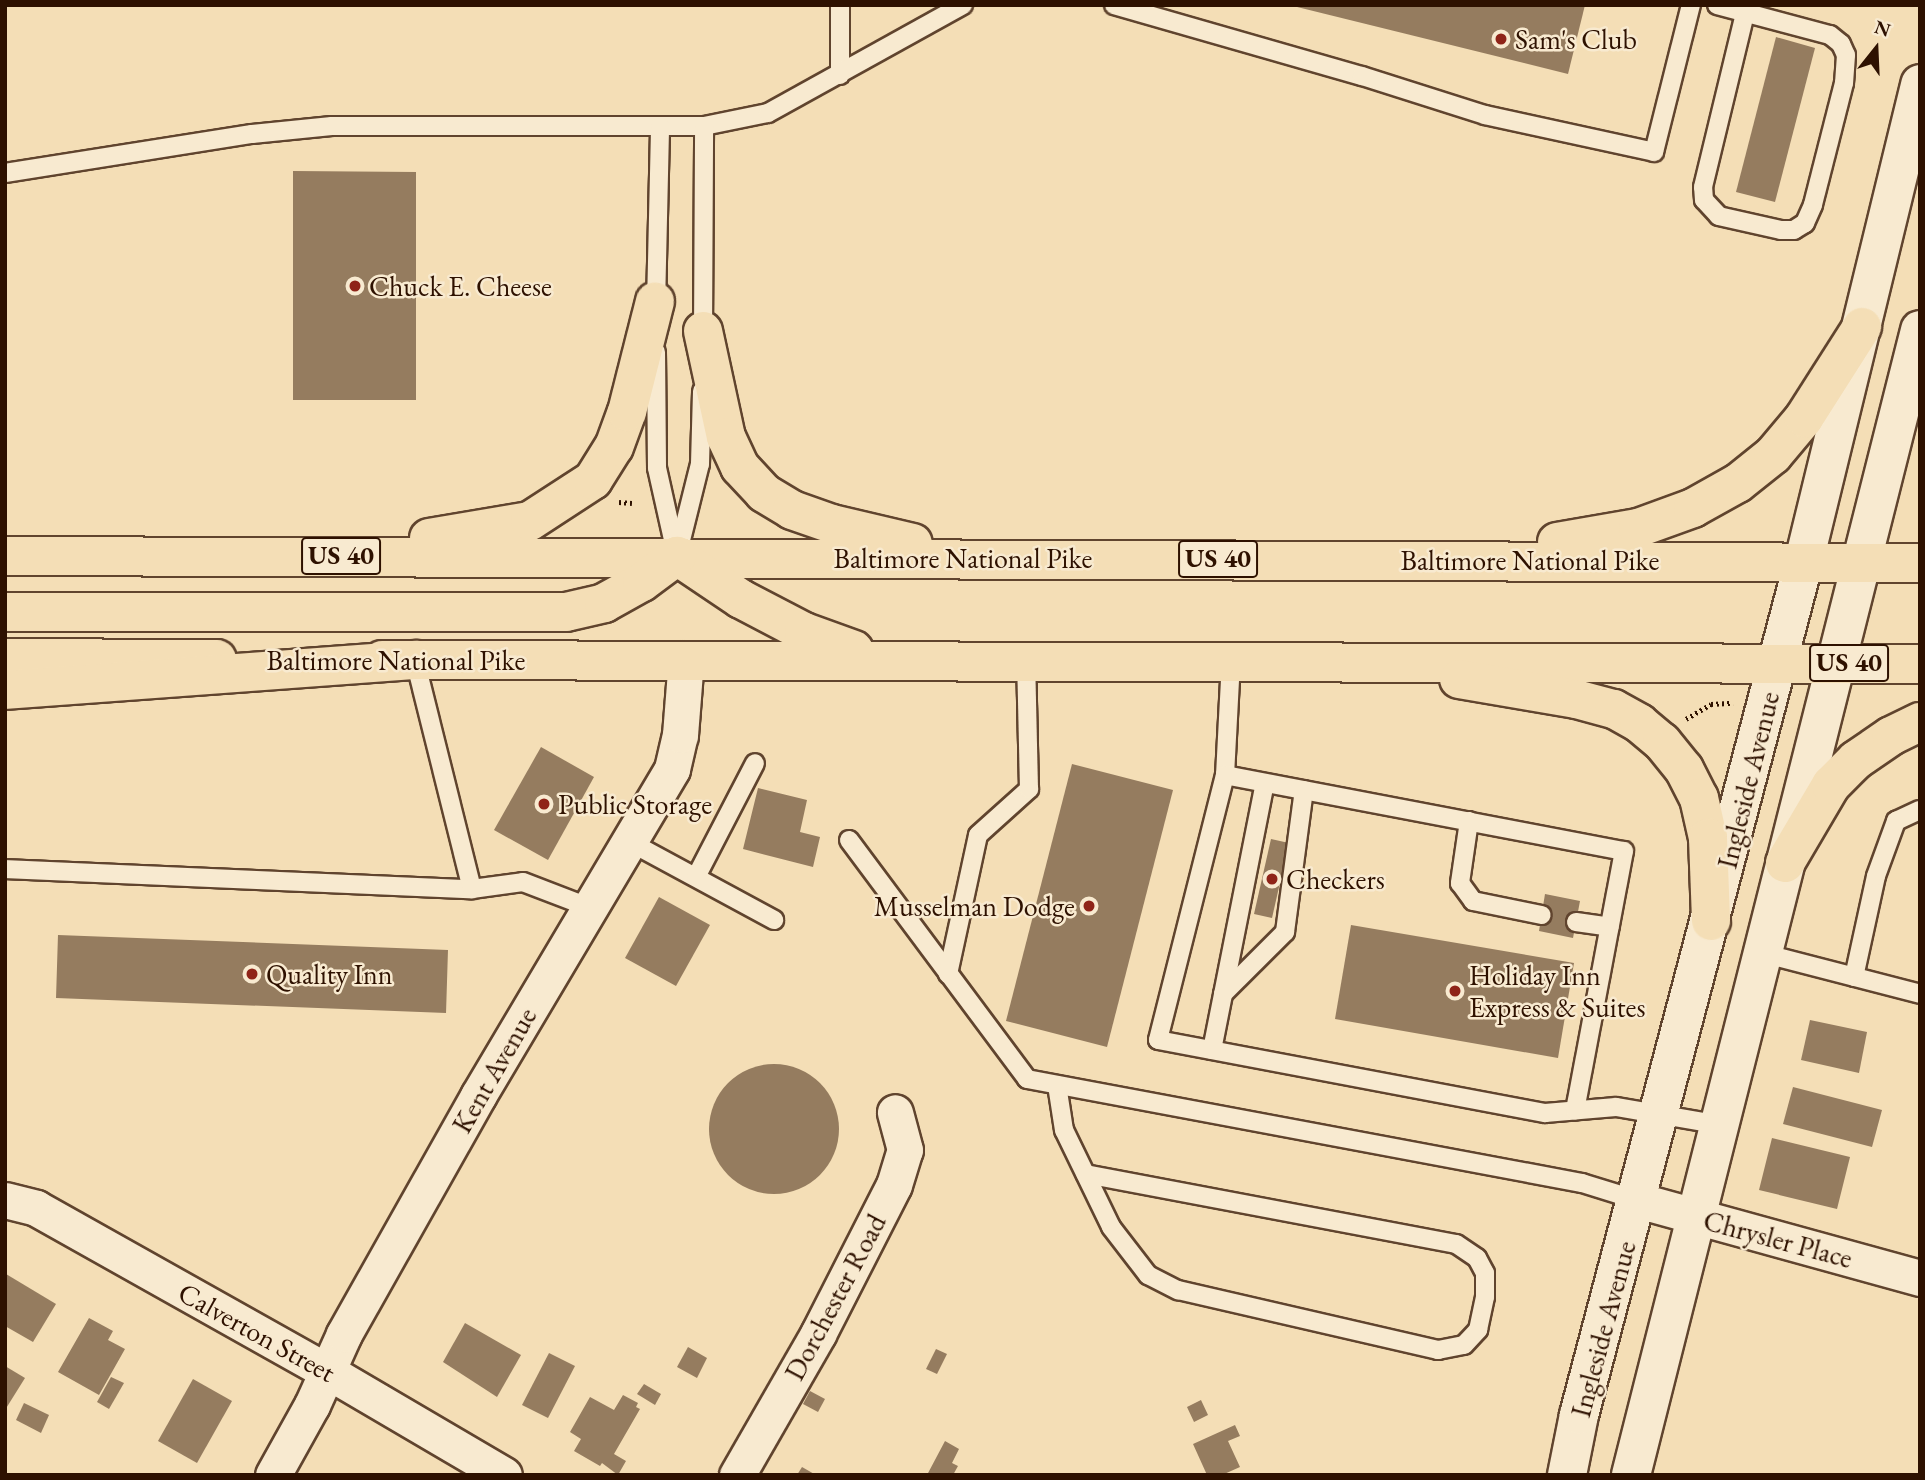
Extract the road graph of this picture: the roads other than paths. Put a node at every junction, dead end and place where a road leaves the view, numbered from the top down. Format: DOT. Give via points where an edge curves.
graph roads {
  1 [pos="840,5"];
  2 [pos="963,5"];
  3 [pos="1114,5"];
  4 [pos="1691,5"];
  5 [pos="1717,5"];
  6 [pos="1745,13"];
  7 [pos="840,75"];
  8 [pos="1920,84"];
  9 [pos="660,126"];
  10 [pos="704,126"];
  11 [pos="5,173"];
  12 [pos="656,301"];
  13 [pos="1862,327"];
  14 [pos="1920,330"];
  15 [pos="703,331"];
  16 [pos="5,555"];
  17 [pos="321,556"];
  18 [pos="677,556"];
  19 [pos="983,559"];
  20 [pos="1453,559"];
  21 [pos="1804,561"];
  22 [pos="1861,563"];
  23 [pos="1920,563"];
  24 [pos="5,612"];
  25 [pos="5,658"];
  26 [pos="686,659"];
  27 [pos="415,660"];
  28 [pos="881,660"];
  29 [pos="1026,660"];
  30 [pos="1350,660"];
  31 [pos="1231,661"];
  32 [pos="1778,662"];
  33 [pos="1834,663"];
  34 [pos="1920,664"];
  35 [pos="5,690"];
  36 [pos="1920,722"];
  37 [pos="755,763"];
  38 [pos="1225,775"];
  39 [pos="1265,783"];
  40 [pos="1304,790"];
  41 [pos="1920,810"];
  42 [pos="1469,821"];
  43 [pos="849,840"];
  44 [pos="630,842"];
  45 [pos="1784,863"];
  46 [pos="5,869"];
  47 [pos="696,877"];
  48 [pos="471,889"];
  49 [pos="591,908"];
  50 [pos="1542,915"];
  51 [pos="774,920"];
  52 [pos="1712,921"];
  53 [pos="1576,922"];
  54 [pos="1610,927"];
  55 [pos="1762,953"];
  56 [pos="948,974"];
  57 [pos="1854,977"];
  58 [pos="1223,994"];
  59 [pos="1920,995"];
  60 [pos="1212,1050"];
  61 [pos="1057,1085"];
  62 [pos="1575,1110"];
  63 [pos="895,1112"];
  64 [pos="1661,1113"];
  65 [pos="1721,1125"];
  66 [pos="1086,1174"];
  67 [pos="1637,1199"];
  68 [pos="5,1200"];
  69 [pos="1696,1216"];
  70 [pos="1920,1278"];
  71 [pos="327,1371"];
  72 [pos="273,1475"];
  73 [pos="504,1475"];
  74 [pos="737,1475"];
  75 [pos="1567,1475"];
  76 [pos="1631,1475"];
  1 -- 7 [label="lane"];
  2 -- 7 [label="lane"];
  3 -- 4 [label="lane" via="1485,115 1654,152"];
  5 -- 6 [label="lane"];
  6 -- 6 [label="lane" via="1830,36 1846,55 1813,205 1805,223 1794,230 1719,216 1704,200 1703,187"];
  7 -- 10 [label="lane" via="768,113"];
  8 -- 13 [label="main road, Ingleside Avenue"];
  9 -- 10 [label="lane"];
  9 -- 11 [label="lane" via="332,126"];
  9 -- 12 [label="lane"];
  10 -- 15 [label="lane"];
  12 -- 17 [label="main road" via="627,412 614,447 593,480 530,521"];
  12 -- 18 [label="lane" via="657,468"];
  13 -- 20 [label="main road" via="1804,418 1773,455 1738,483 1693,508 1638,528"];
  13 -- 21 [label="main road, Ingleside Avenue"];
  14 -- 22 [label="main road, Ingleside Avenue"];
  15 -- 18 [label="lane" via="700,464"];
  15 -- 19 [label="main road" via="726,437 740,467 764,493 792,510 832,524"];
  16 -- 17 [label="main road, Baltimore National Pike / US 40"];
  17 -- 18 [label="main road, Baltimore National Pike / US 40"];
  18 -- 19 [label="main road, Baltimore National Pike / US 40"];
  18 -- 24 [label="main road" via="604,603 566,612"];
  18 -- 28 [label="main road" via="741,599 804,632"];
  19 -- 20 [label="main road, Baltimore National Pike / US 40"];
  20 -- 21 [label="main road, Baltimore National Pike / US 40"];
  21 -- 22 [label="main road, Baltimore National Pike / US 40"];
  21 -- 32 [label="main road, Ingleside Avenue"];
  22 -- 23 [label="main road, Baltimore National Pike / US 40"];
  22 -- 33 [label="main road, Ingleside Avenue"];
  25 -- 27 [label="main road, Baltimore National Pike / US 40"];
  26 -- 27 [label="main road, Baltimore National Pike / US 40"];
  26 -- 28 [label="main road, Baltimore National Pike / US 40"];
  26 -- 44 [label="street, Kent Avenue" via="680,735 672,769"];
  27 -- 35 [label="main road"];
  27 -- 48 [label="lane"];
  28 -- 29 [label="main road, Baltimore National Pike / US 40"];
  29 -- 31 [label="main road, Baltimore National Pike / US 40"];
  29 -- 56 [label="lane" via="1029,789 978,835"];
  30 -- 31 [label="main road, Baltimore National Pike / US 40"];
  30 -- 32 [label="main road, Baltimore National Pike / US 40"];
  30 -- 52 [label="main road" via="1576,699 1614,709 1639,723 1662,741 1699,798 1708,838"];
  31 -- 38 [label="lane"];
  32 -- 33 [label="main road, Baltimore National Pike / US 40"];
  32 -- 52 [label="main road, Ingleside Avenue"];
  33 -- 34 [label="main road, Baltimore National Pike / US 40"];
  33 -- 45 [label="main road, Ingleside Avenue"];
  36 -- 45 [label="main road" via="1856,760 1831,785"];
  37 -- 47 [label="lane"];
  38 -- 39 [label="lane"];
  38 -- 60 [label="lane" via="1158,1040"];
  39 -- 40 [label="lane"];
  39 -- 58 [label="lane"];
  40 -- 42 [label="lane"];
  40 -- 58 [label="lane" via="1284,932"];
  41 -- 57 [label="lane" via="1896,821 1876,876"];
  42 -- 50 [label="lane" via="1460,883 1473,901"];
  42 -- 54 [label="lane" via="1624,851"];
  43 -- 56 [label="lane"];
  44 -- 47 [label="lane"];
  44 -- 49 [label="street, Kent Avenue"];
  45 -- 55 [label="main road, Ingleside Avenue"];
  46 -- 48 [label="lane"];
  47 -- 51 [label="lane"];
  48 -- 49 [label="lane" via="523,882"];
  49 -- 71 [label="street, Kent Avenue" via="478,1096"];
  52 -- 64 [label="main road, Ingleside Avenue"];
  53 -- 54 [label="lane"];
  54 -- 62 [label="lane"];
  55 -- 57 [label="lane"];
  55 -- 65 [label="main road, Ingleside Avenue"];
  56 -- 61 [label="lane" via="1027,1079"];
  57 -- 59 [label="lane"];
  58 -- 60 [label="lane"];
  60 -- 62 [label="lane" via="1545,1112"];
  61 -- 66 [label="lane" via="1064,1130"];
  61 -- 67 [label="lane" via="1582,1183"];
  62 -- 64 [label="lane" via="1616,1107"];
  63 -- 74 [label="street, Dorchester Road" via="905,1150 894,1185 818,1334"];
  64 -- 65 [label="lane"];
  64 -- 67 [label="main road, Ingleside Avenue"];
  65 -- 69 [label="main road, Ingleside Avenue"];
  66 -- 66 [label="lane" via="1111,1227 1148,1275 1178,1290 1438,1350 1464,1346 1478,1330 1485,1273 1477,1258 1456,1244"];
  67 -- 69 [label="street, Chrysler Place"];
  67 -- 75 [label="main road, Ingleside Avenue"];
  68 -- 71 [label="street, Calverton Street" via="36,1208"];
  69 -- 70 [label="street, Chrysler Place"];
  69 -- 76 [label="main road, Ingleside Avenue"];
  71 -- 72 [label="street, Kent Avenue"];
  71 -- 73 [label="street, Calverton Street"];
}
